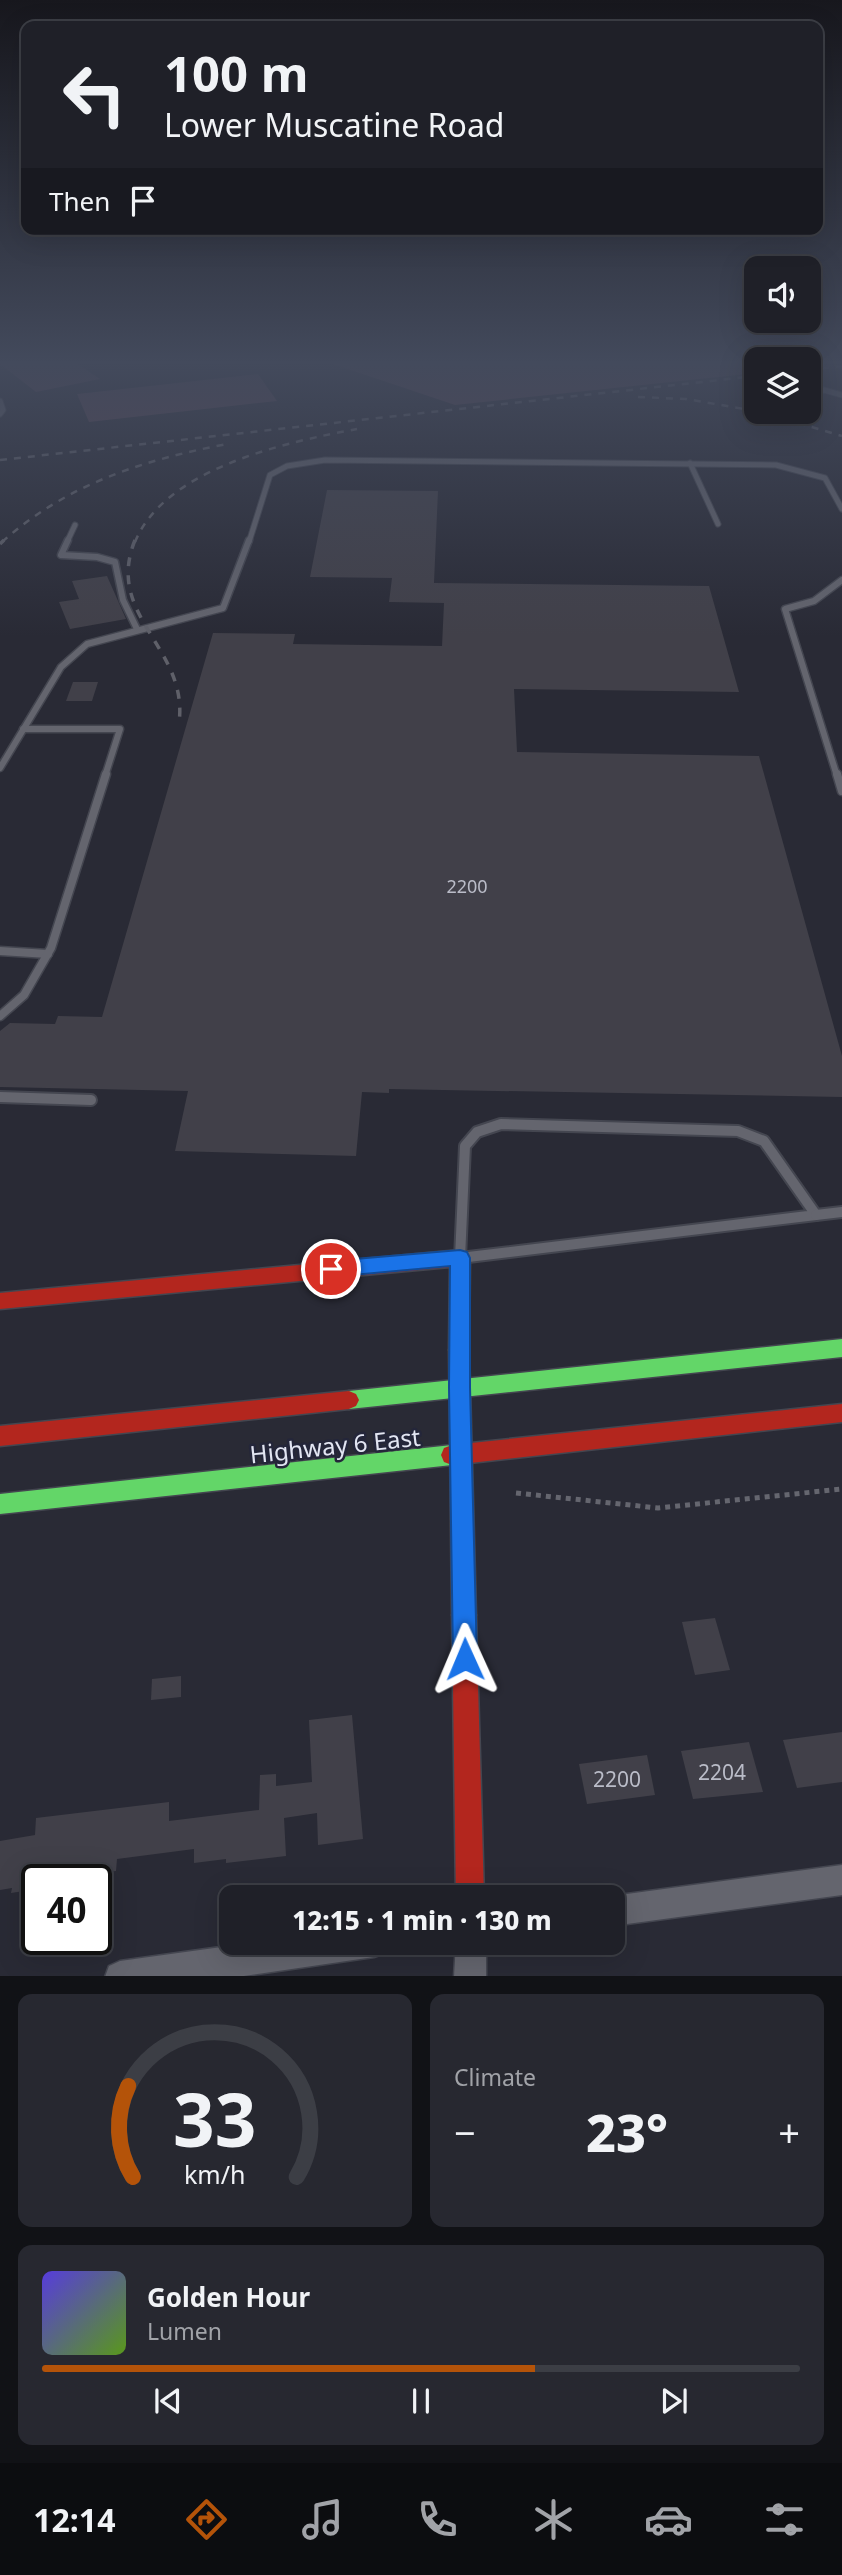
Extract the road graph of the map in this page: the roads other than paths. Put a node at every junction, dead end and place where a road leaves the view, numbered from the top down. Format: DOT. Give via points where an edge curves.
graph roads {
  1 [pos="690,463"];
  2 [pos="842,509"];
  3 [pos="718,524"];
  4 [pos="75,525"];
  5 [pos="842,580"];
  6 [pos="137,629"];
  7 [pos="23,729"];
  8 [pos="1,763"];
  9 [pos="842,790"];
  10 [pos="0,951"];
  11 [pos="48,954"];
  12 [pos="0,1016"];
  13 [pos="0,1097"];
  14 [pos="91,1100"];
  15 [pos="842,1212"];
  16 [pos="816,1216"];
  17 [pos="460,1258"];
  18 [pos="0,1301"];
  19 [pos="842,1348"];
  20 [pos="459,1387"];
  21 [pos="842,1413"];
  22 [pos="0,1436"];
  23 [pos="461,1454"];
  24 [pos="0,1504"];
  25 [pos="842,1880"];
  26 [pos="470,1885"];
  27 [pos="625,1909"];
  28 [pos="277,1955"];
  29 [pos="471,1955"];
  30 [pos="120,1976"];
  31 [pos="470,1976"];
  1 -- 2 [label="lane" via="776,465 806,471 825,478"];
  1 -- 3 [label="lane"];
  1 -- 6 [label="lane" via="325,460 287,466 270,475 223,608"];
  4 -- 6 [label="lane" via="61,555 115,562 123,600"];
  5 -- 9 [label="lane" via="814,601 785,609"];
  6 -- 7 [label="lane" via="87,644 61,667"];
  7 -- 8 [label="lane"];
  7 -- 11 [label="lane" via="120,729"];
  10 -- 11 [label="lane"];
  11 -- 12 [label="lane" via="24,995"];
  13 -- 14 [label="lane"];
  15 -- 16 [label="lane"];
  16 -- 17 [label="lane"];
  16 -- 17 [label="lane" via="764,1141 738,1131 501,1124 477,1132 464,1146"];
  17 -- 18 [label="main road"];
  17 -- 20 [label="main road"];
  19 -- 20 [label="main road, Highway 6 East"];
  20 -- 22 [label="main road, Highway 6 East"];
  20 -- 23 [label="main road"];
  21 -- 23 [label="main road, Highway 6 East"];
  23 -- 24 [label="main road, Highway 6 East"];
  23 -- 26 [label="main road"];
  25 -- 27 [label="street"];
  28 -- 30 [label="street"];
  29 -- 31 [label="street"];
}
